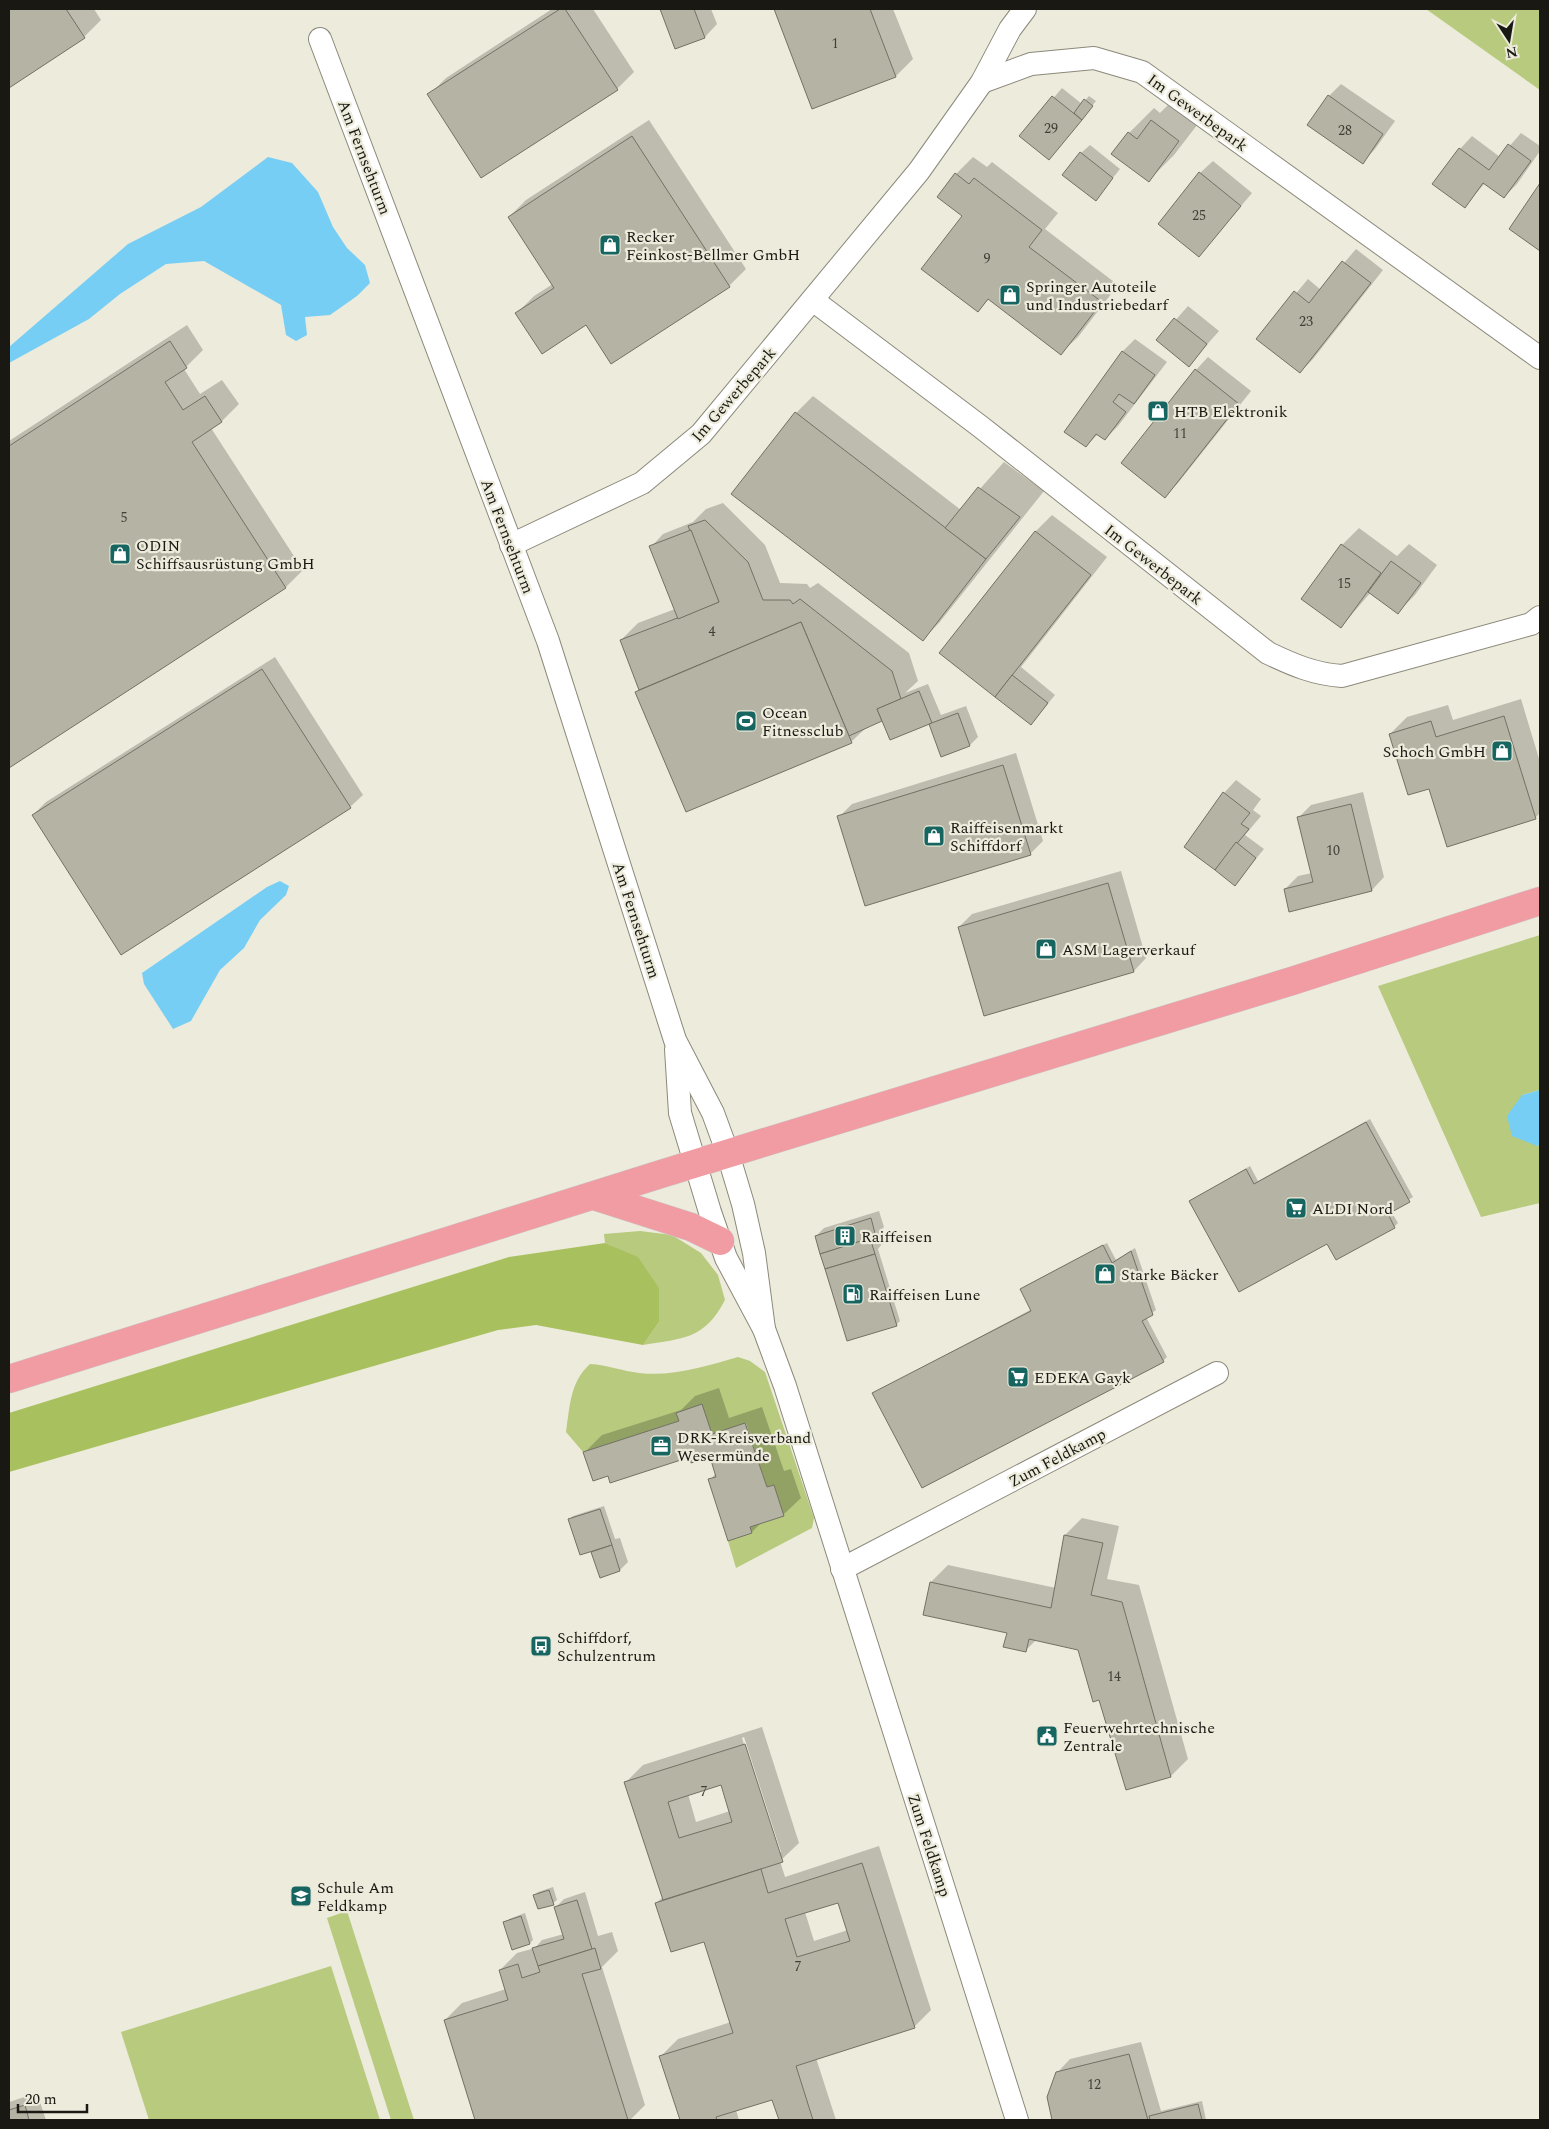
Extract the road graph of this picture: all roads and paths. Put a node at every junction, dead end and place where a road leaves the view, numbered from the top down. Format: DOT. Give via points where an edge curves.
graph roads {
  1 [pos="1025,9"];
  2 [pos="320,39"];
  3 [pos="982,82"];
  4 [pos="814,301"];
  5 [pos="1540,358"];
  6 [pos="511,545"];
  7 [pos="1540,617"];
  8 [pos="1540,901"];
  9 [pos="675,1040"];
  10 [pos="728,1154"];
  11 [pos="696,1164"];
  12 [pos="594,1196"];
  13 [pos="720,1241"];
  14 [pos="764,1329"];
  15 [pos="1218,1373"];
  16 [pos="9,1379"];
  17 [pos="842,1569"];
  18 [pos="1016,2120"];
  1 -- 3 [label="street" via="1010,29"];
  2 -- 6 [label="street, Am Fernsehturm"];
  3 -- 4 [label="street, Im Gewerbepark" via="919,171"];
  3 -- 5 [label="street, Im Gewerbepark" via="1031,64 1094,58 1142,72"];
  4 -- 6 [label="street, Im Gewerbepark" via="702,434 642,483"];
  4 -- 7 [label="street, Im Gewerbepark" via="981,427 1268,653 1298,667 1320,675 1342,676 1530,624"];
  6 -- 9 [label="street, Am Fernsehturm" via="548,642"];
  8 -- 10 [label="main road"];
  9 -- 10 [label="street, Am Fernsehturm" via="712,1113"];
  9 -- 11 [label="street, Am Fernsehturm" via="680,1113"];
  10 -- 11 [label="main road"];
  10 -- 14 [label="street, Zum Feldkamp" via="754,1253"];
  11 -- 12 [label="main road"];
  11 -- 13 [label="street, Zum Feldkamp"];
  12 -- 13 [label="main road" via="691,1227"];
  12 -- 16 [label="main road"];
  13 -- 14 [label="street, Zum Feldkamp"];
  14 -- 17 [label="street, Zum Feldkamp"];
  15 -- 17 [label="street, Zum Feldkamp"];
  17 -- 18 [label="street, Zum Feldkamp"];
}
